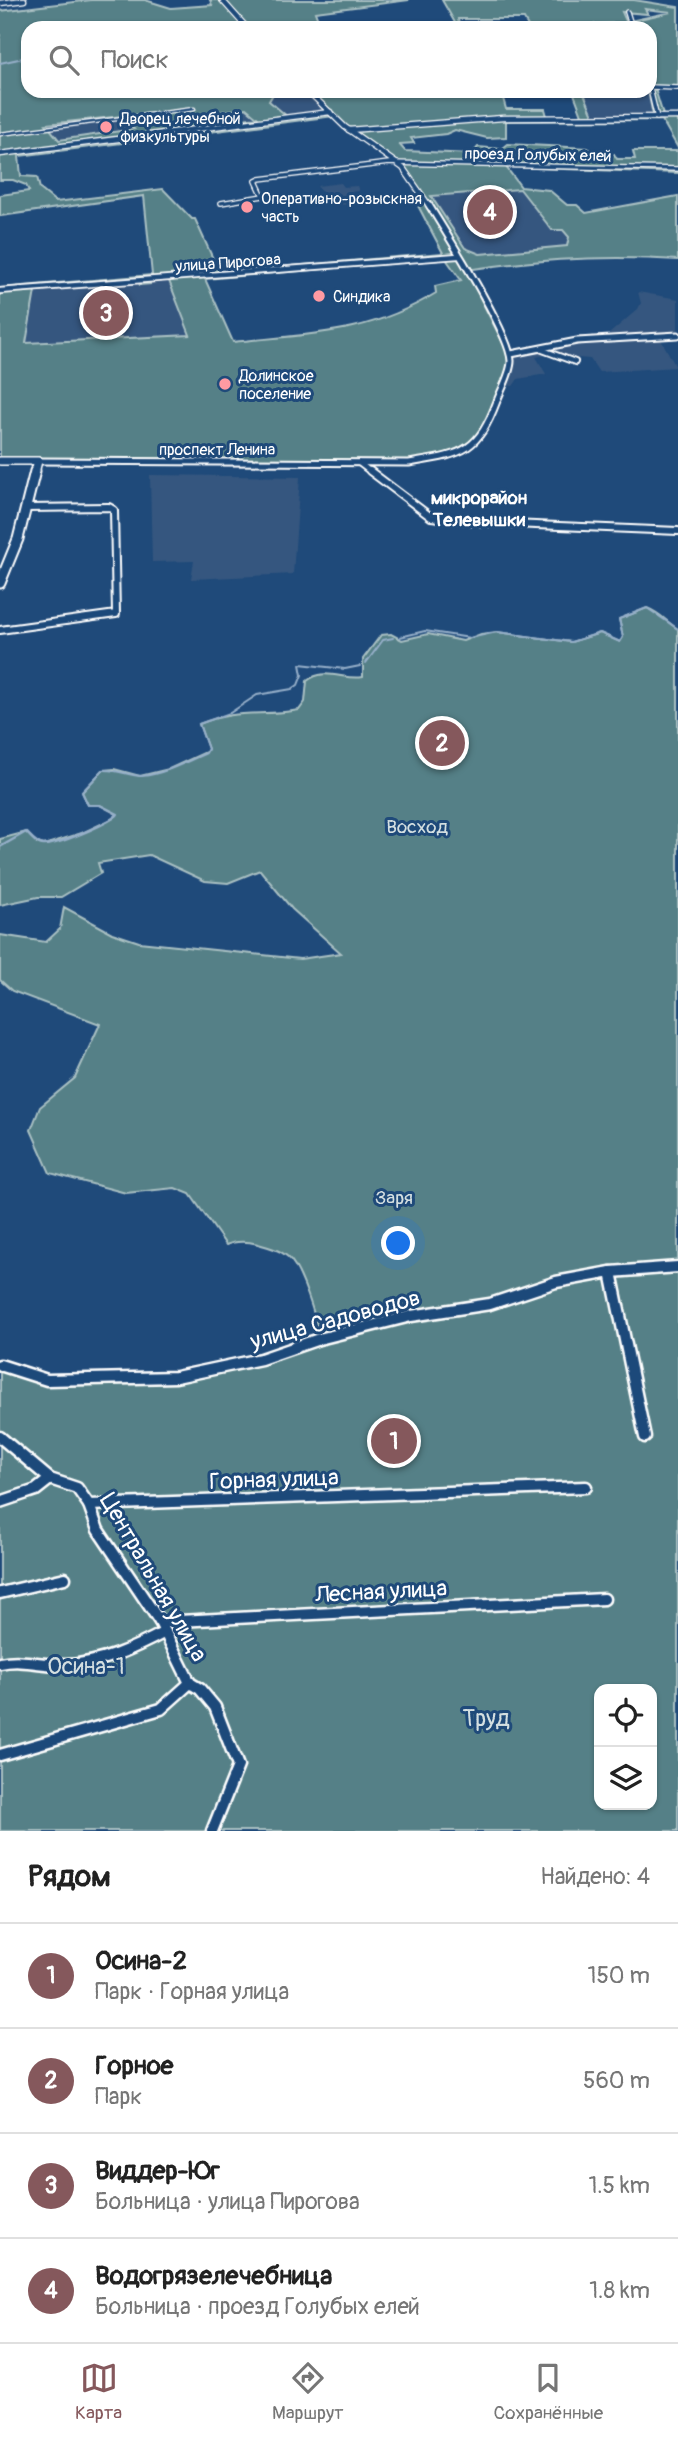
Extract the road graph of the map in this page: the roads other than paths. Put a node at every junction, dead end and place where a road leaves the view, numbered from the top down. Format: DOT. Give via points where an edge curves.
graph roads {
  1 [pos="24,0"];
  2 [pos="222,0"];
  3 [pos="0,3"];
  4 [pos="627,12"];
  5 [pos="241,21"];
  6 [pos="630,21"];
  7 [pos="657,88"];
  8 [pos="678,88"];
  9 [pos="315,98"];
  10 [pos="652,98"];
  11 [pos="194,109"];
  12 [pos="330,112"];
  13 [pos="657,117"];
  14 [pos="678,117"];
  15 [pos="349,130"];
  16 [pos="0,134"];
  17 [pos="0,155"];
  18 [pos="397,163"];
  19 [pos="678,169"];
  20 [pos="221,203"];
  21 [pos="458,256"];
  22 [pos="0,291"];
  23 [pos="678,335"];
  24 [pos="540,349"];
  25 [pos="511,354"];
  26 [pos="575,362"];
  27 [pos="0,461"];
  28 [pos="38,461"];
  29 [pos="359,463"];
  30 [pos="26,508"];
  31 [pos="678,531"];
  32 [pos="0,583"];
  33 [pos="0,630"];
  34 [pos="678,1267"];
  35 [pos="611,1272"];
  36 [pos="0,1365"];
  37 [pos="0,1437"];
  38 [pos="645,1437"];
  39 [pos="50,1479"];
  40 [pos="586,1487"];
  41 [pos="0,1502"];
  42 [pos="89,1505"];
  43 [pos="65,1578"];
  44 [pos="0,1593"];
  45 [pos="604,1599"];
  46 [pos="163,1627"];
  47 [pos="0,1663"];
  48 [pos="190,1683"];
  49 [pos="0,1755"];
  50 [pos="212,1831"];
  1 -- 3 [label="street"];
  2 -- 5 [label="street"];
  4 -- 6 [label="street"];
  7 -- 8 [label="street"];
  9 -- 12 [label="street"];
  10 -- 13 [label="street"];
  11 -- 16 [label="street"];
  12 -- 15 [label="street"];
  12 -- 17 [label="street"];
  13 -- 14 [label="street"];
  13 -- 15 [label="street" via="503,118"];
  15 -- 18 [label="street"];
  18 -- 19 [label="street, проезд Голубых елей"];
  18 -- 20 [label="street, проезд Голубых елей" via="260,179 256,181 263,196"];
  18 -- 21 [label="street"];
  21 -- 22 [label="street, улица Пирогова"];
  21 -- 25 [label="street"];
  23 -- 24 [label="street" via="577,341"];
  24 -- 25 [label="street"];
  24 -- 26 [label="street"];
  25 -- 29 [label="street, проспект Ленина" via="483,434 464,450 435,460"];
  27 -- 28 [label="main road, проспект Ленина"];
  28 -- 29 [label="street, проспект Ленина"];
  28 -- 30 [label="main road"];
  29 -- 31 [label="street" via="431,517"];
  30 -- 32 [label="main road"];
  30 -- 33 [label="street" via="114,510 116,614"];
  34 -- 35 [label="street, улица Садоводов"];
  35 -- 36 [label="street, улица Садоводов" via="556,1282 490,1304 411,1316 261,1359 176,1377 47,1380"];
  35 -- 38 [label="street"];
  37 -- 39 [label="street, Центральная улица"];
  39 -- 41 [label="street" via="36,1490"];
  39 -- 42 [label="street, Центральная улица" via="77,1488"];
  40 -- 42 [label="street, Горная улица"];
  42 -- 46 [label="street, Центральная улица" via="98,1530"];
  43 -- 44 [label="street"];
  45 -- 46 [label="street, Лесная улица"];
  46 -- 47 [label="street" via="146,1644 66,1665 19,1658"];
  46 -- 48 [label="street, Центральная улица"];
  48 -- 49 [label="street" via="161,1709"];
  48 -- 50 [label="street, Центральная улица" via="202,1688 213,1703 238,1766"];
}
